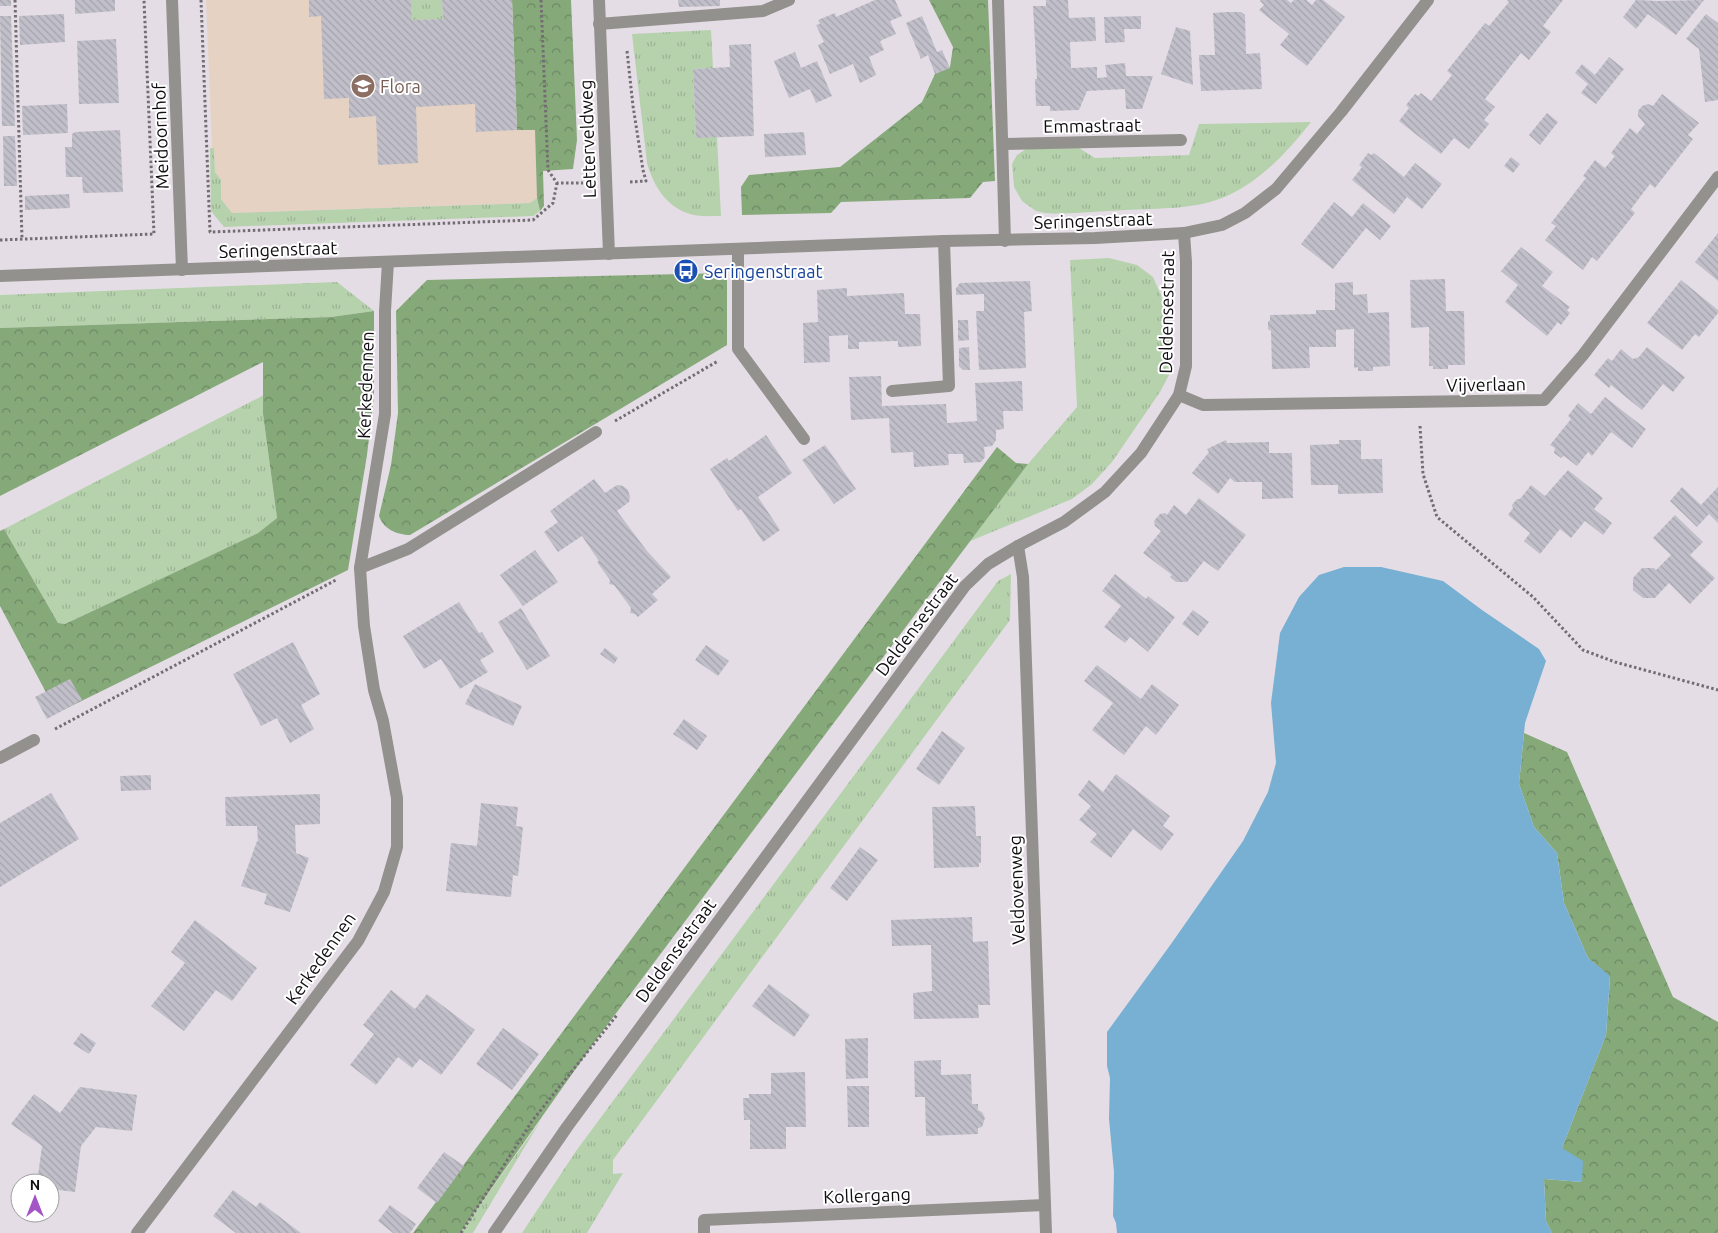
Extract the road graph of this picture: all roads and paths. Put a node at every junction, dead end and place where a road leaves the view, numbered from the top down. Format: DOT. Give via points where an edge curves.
graph roads {
  1 [pos="15,0"];
  2 [pos="144,0"];
  3 [pos="172,0"];
  4 [pos="201,0"];
  5 [pos="599,0"];
  6 [pos="789,0"];
  7 [pos="998,0"];
  8 [pos="1428,0"];
  9 [pos="599,24"];
  10 [pos="1181,140"];
  11 [pos="1003,144"];
  12 [pos="1718,177"];
  13 [pos="557,183"];
  14 [pos="1184,233"];
  15 [pos="22,239"];
  16 [pos="0,240"];
  17 [pos="944,241"];
  18 [pos="1006,241"];
  19 [pos="738,249"];
  20 [pos="609,254"];
  21 [pos="388,262"];
  22 [pos="182,270"];
  23 [pos="0,276"];
  24 [pos="738,349"];
  25 [pos="892,391"];
  26 [pos="1178,395"];
  27 [pos="1418,403"];
  28 [pos="596,432"];
  29 [pos="804,439"];
  30 [pos="1018,546"];
  31 [pos="360,568"];
  32 [pos="1718,690"];
  33 [pos="34,740"];
  34 [pos="0,758"];
  35 [pos="1045,1205"];
  36 [pos="137,1233"];
  37 [pos="494,1233"];
  38 [pos="704,1233"];
  39 [pos="1046,1233"];
  1 -- 15 [label="path"];
  2 -- 15 [label="path" via="154,234"];
  3 -- 22 [label="street, Meidoornhof"];
  4 -- 13 [label="path" via="210,232 533,220 553,203"];
  5 -- 9 [label="street, Letterveldweg"];
  6 -- 9 [label="street" via="762,11"];
  7 -- 11 [label="street"];
  8 -- 14 [label="street, Deldensestraat" via="1276,189 1245,213 1222,225"];
  9 -- 20 [label="street, Letterveldweg"];
  10 -- 11 [label="street, Emmastraat"];
  11 -- 18 [label="street"];
  12 -- 27 [label="street, Vijverlaan" via="1583,355 1544,400"];
  14 -- 18 [label="street, Seringenstraat"];
  14 -- 26 [label="street, Deldensestraat" via="1186,366"];
  15 -- 16 [label="path"];
  17 -- 18 [label="street, Seringenstraat"];
  17 -- 19 [label="street, Seringenstraat"];
  17 -- 25 [label="street" via="948,386"];
  19 -- 20 [label="street, Seringenstraat"];
  19 -- 24 [label="street"];
  20 -- 21 [label="street, Seringenstraat"];
  21 -- 22 [label="street, Seringenstraat"];
  21 -- 31 [label="street, Kerkedennen" via="385,414"];
  22 -- 23 [label="street, Seringenstraat"];
  24 -- 28 [label="path"];
  24 -- 29 [label="street"];
  26 -- 27 [label="street, Vijverlaan" via="1203,405"];
  26 -- 30 [label="street, Deldensestraat" via="1141,453 1105,492 1064,522"];
  27 -- 32 [label="path" via="1423,474 1437,517 1533,597 1583,650"];
  28 -- 31 [label="street" via="408,550"];
  30 -- 35 [label="street, Veldovenweg" via="1023,577"];
  30 -- 37 [label="street, Deldensestraat" via="988,564 965,586 567,1127"];
  31 -- 33 [label="path"];
  31 -- 36 [label="street, Kerkedennen" via="365,635 397,798 397,847 384,892 358,941"];
  33 -- 34 [label="street"];
  35 -- 38 [label="street, Kollergang" via="704,1220"];
  35 -- 39 [label="street, Veldovenweg"];
}
